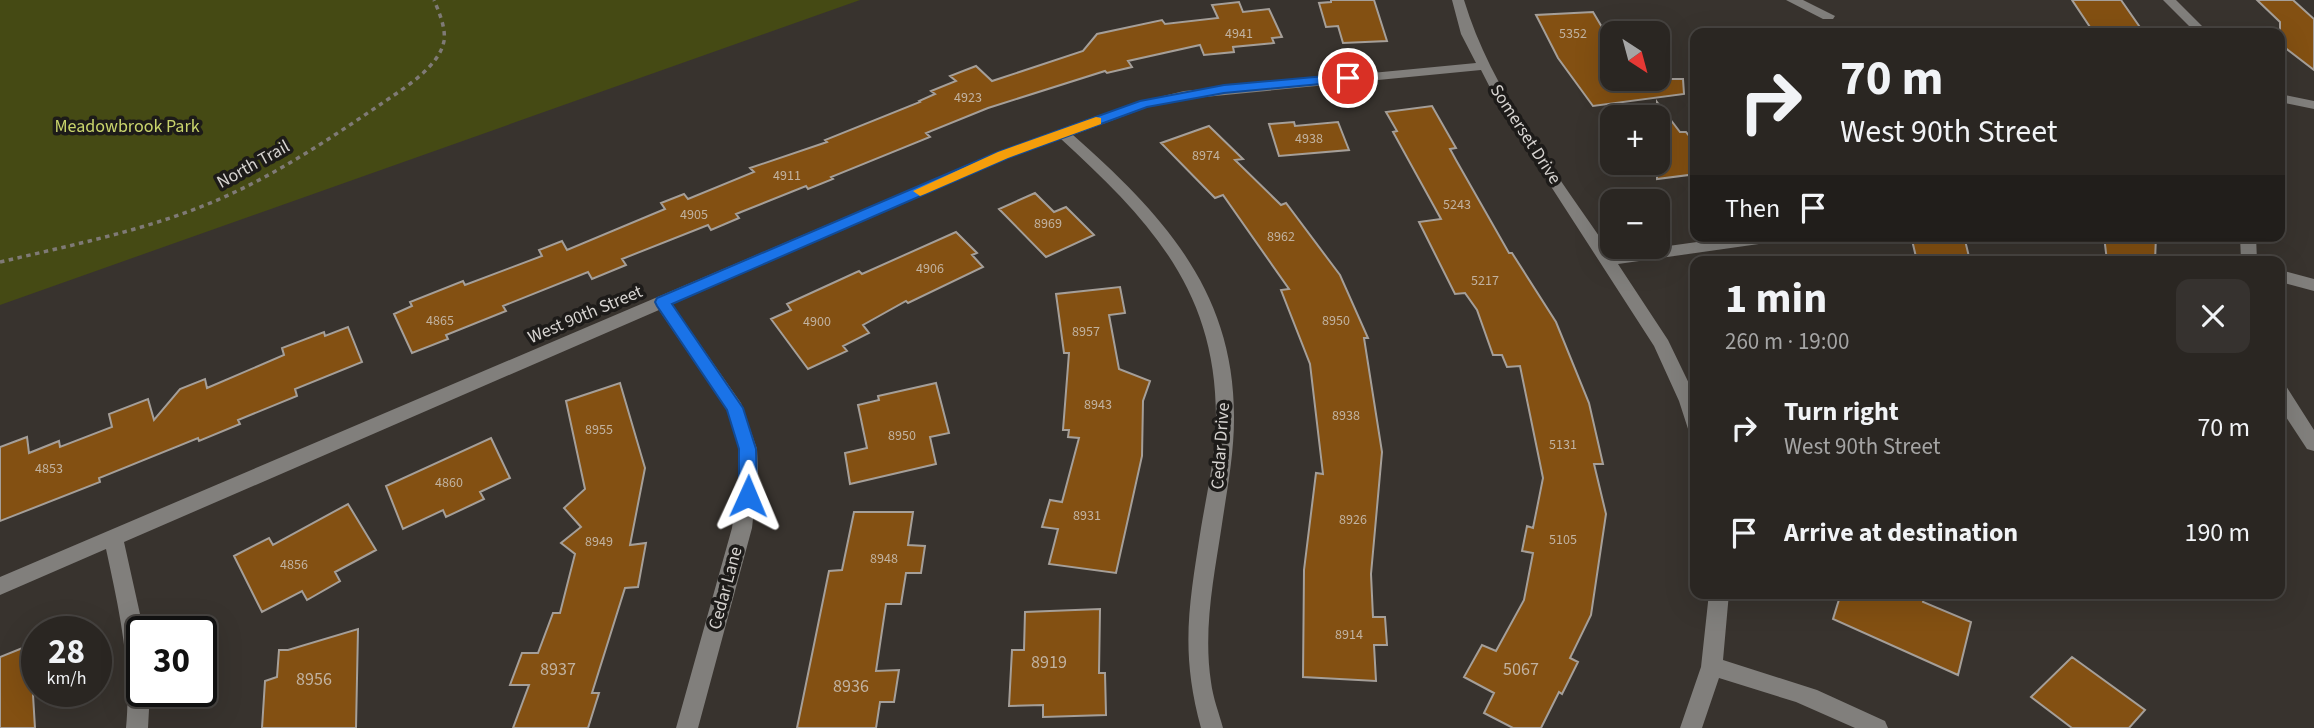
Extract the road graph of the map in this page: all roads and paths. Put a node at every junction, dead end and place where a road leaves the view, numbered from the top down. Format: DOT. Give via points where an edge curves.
graph roads {
  1 [pos="434,0"];
  2 [pos="1458,0"];
  3 [pos="1792,0"];
  4 [pos="2169,0"];
  5 [pos="1828,16"];
  6 [pos="2198,28"];
  7 [pos="1483,66"];
  8 [pos="2285,100"];
  9 [pos="2314,105"];
  10 [pos="1063,133"];
  11 [pos="1737,242"];
  12 [pos="1608,260"];
  13 [pos="0,262"];
  14 [pos="2285,276"];
  15 [pos="2314,285"];
  16 [pos="662,302"];
  17 [pos="2285,400"];
  18 [pos="1690,408"];
  19 [pos="2314,444"];
  20 [pos="113,537"];
  21 [pos="0,586"];
  22 [pos="1718,599"];
  23 [pos="1712,667"];
  24 [pos="137,728"];
  25 [pos="687,728"];
  26 [pos="1212,728"];
  27 [pos="1691,728"];
  28 [pos="1877,728"];
  1 -- 13 [label="path, North Trail" via="443,29 439,53 403,88 334,135 215,201 147,225"];
  2 -- 7 [label="street, Somerset Drive"];
  3 -- 5 [label="street"];
  4 -- 6 [label="street"];
  7 -- 10 [label="street, West 90th Street" via="1184,95"];
  7 -- 12 [label="street, Somerset Drive"];
  8 -- 9 [label="street"];
  10 -- 16 [label="street, West 90th Street"];
  10 -- 26 [label="street, Cedar Drive" via="1135,199 1184,264 1206,311 1221,368 1223,450 1200,604 1198,651 1200,682"];
  11 -- 12 [label="street"];
  12 -- 18 [label="street, Somerset Drive" via="1662,344"];
  14 -- 15 [label="street"];
  16 -- 20 [label="street, West 90th Street"];
  16 -- 25 [label="street, Cedar Lane" via="735,408 748,449 742,528"];
  17 -- 19 [label="street"];
  20 -- 21 [label="street, West 90th Street"];
  20 -- 24 [label="street" via="137,648 141,709"];
  22 -- 23 [label="street"];
  23 -- 27 [label="street"];
  23 -- 28 [label="street" via="1818,700"];
}
